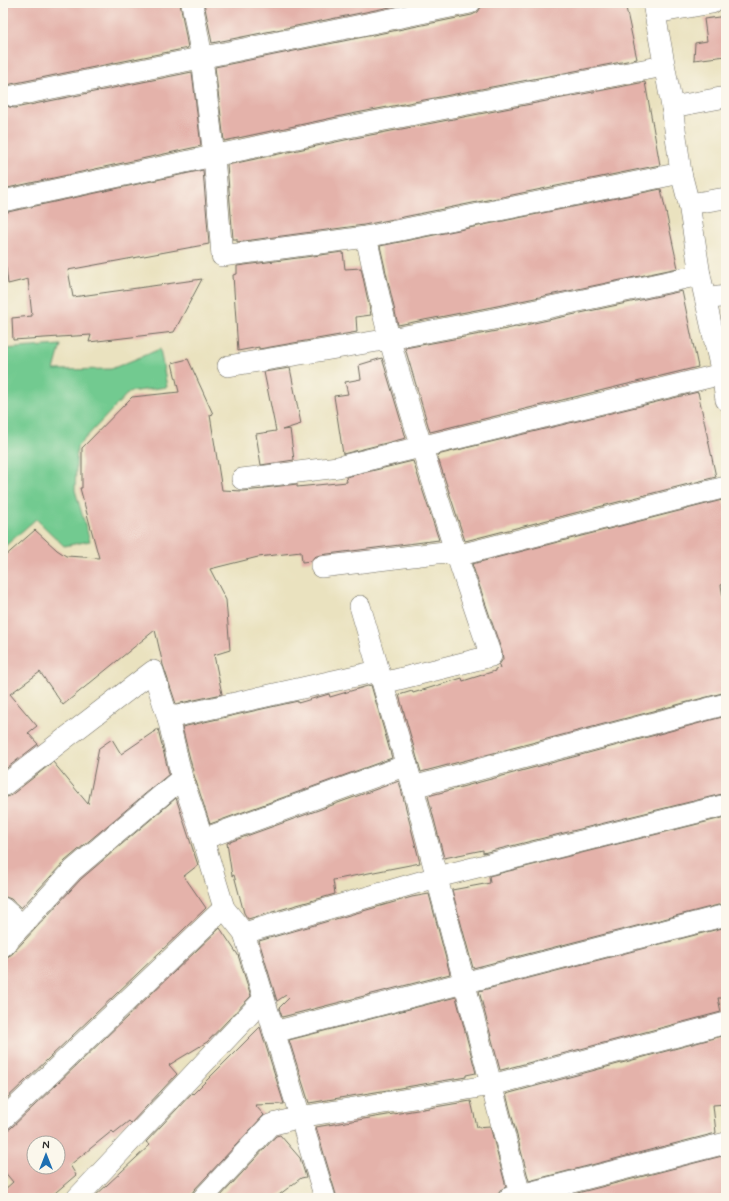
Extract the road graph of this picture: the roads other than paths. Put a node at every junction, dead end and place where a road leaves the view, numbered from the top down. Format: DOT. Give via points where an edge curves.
graph roads {
  1 [pos="192,3"];
  2 [pos="470,3"];
  3 [pos="712,3"];
  4 [pos="435,6"];
  5 [pos="654,8"];
  6 [pos="202,58"];
  7 [pos="664,66"];
  8 [pos="13,96"];
  9 [pos="726,97"];
  10 [pos="672,107"];
  11 [pos="214,156"];
  12 [pos="681,173"];
  13 [pos="726,198"];
  14 [pos="3,200"];
  15 [pos="689,204"];
  16 [pos="366,237"];
  17 [pos="700,275"];
  18 [pos="726,296"];
  19 [pos="706,300"];
  20 [pos="390,339"];
  21 [pos="228,366"];
  22 [pos="722,374"];
  23 [pos="726,398"];
  24 [pos="421,447"];
  25 [pos="242,479"];
  26 [pos="726,487"];
  27 [pos="456,556"];
  28 [pos="321,567"];
  29 [pos="360,606"];
  30 [pos="381,677"];
  31 [pos="726,704"];
  32 [pos="168,718"];
  33 [pos="407,765"];
  34 [pos="182,778"];
  35 [pos="3,786"];
  36 [pos="414,787"];
  37 [pos="726,805"];
  38 [pos="203,839"];
  39 [pos="437,877"];
  40 [pos="3,908"];
  41 [pos="224,908"];
  42 [pos="726,915"];
  43 [pos="22,925"];
  44 [pos="244,933"];
  45 [pos="3,946"];
  46 [pos="465,982"];
  47 [pos="264,999"];
  48 [pos="726,1023"];
  49 [pos="274,1032"];
  50 [pos="492,1086"];
  51 [pos="300,1117"];
  52 [pos="3,1119"];
  53 [pos="726,1144"];
  54 [pos="318,1195"];
  55 [pos="517,1197"];
  56 [pos="77,1198"];
  57 [pos="203,1198"];
  1 -- 6 [label="street"];
  2 -- 4 [label="street"];
  3 -- 5 [label="street"];
  4 -- 6 [label="street"];
  5 -- 7 [label="street"];
  6 -- 8 [label="street"];
  6 -- 11 [label="street"];
  7 -- 10 [label="street"];
  7 -- 11 [label="street" via="348,127"];
  9 -- 10 [label="street"];
  10 -- 12 [label="street"];
  11 -- 14 [label="street"];
  11 -- 16 [label="street" via="222,256"];
  12 -- 15 [label="street"];
  12 -- 16 [label="street"];
  13 -- 15 [label="street"];
  15 -- 17 [label="street"];
  16 -- 20 [label="street"];
  17 -- 19 [label="street"];
  17 -- 20 [label="street"];
  18 -- 19 [label="street"];
  19 -- 22 [label="street"];
  20 -- 21 [label="street"];
  20 -- 24 [label="street"];
  22 -- 23 [label="street"];
  22 -- 24 [label="street"];
  24 -- 25 [label="street" via="338,467"];
  24 -- 27 [label="street"];
  26 -- 27 [label="street"];
  27 -- 28 [label="street" via="445,552"];
  27 -- 30 [label="street" via="491,656"];
  29 -- 30 [label="street"];
  30 -- 32 [label="street"];
  30 -- 33 [label="street"];
  31 -- 36 [label="street"];
  32 -- 34 [label="street"];
  32 -- 35 [label="street" via="153,671"];
  33 -- 36 [label="street"];
  33 -- 38 [label="street"];
  34 -- 38 [label="street"];
  34 -- 43 [label="street" via="73,870"];
  36 -- 39 [label="street"];
  37 -- 39 [label="street"];
  38 -- 41 [label="street"];
  39 -- 44 [label="street"];
  39 -- 46 [label="street"];
  40 -- 43 [label="street"];
  41 -- 44 [label="street"];
  41 -- 52 [label="street"];
  42 -- 46 [label="street"];
  43 -- 45 [label="street"];
  44 -- 47 [label="street"];
  46 -- 49 [label="street"];
  46 -- 50 [label="street"];
  47 -- 49 [label="street"];
  47 -- 56 [label="street"];
  48 -- 50 [label="street"];
  49 -- 51 [label="street"];
  50 -- 51 [label="street"];
  50 -- 55 [label="street"];
  51 -- 54 [label="street"];
  51 -- 57 [label="street" via="270,1125"];
  53 -- 55 [label="street"];
}
